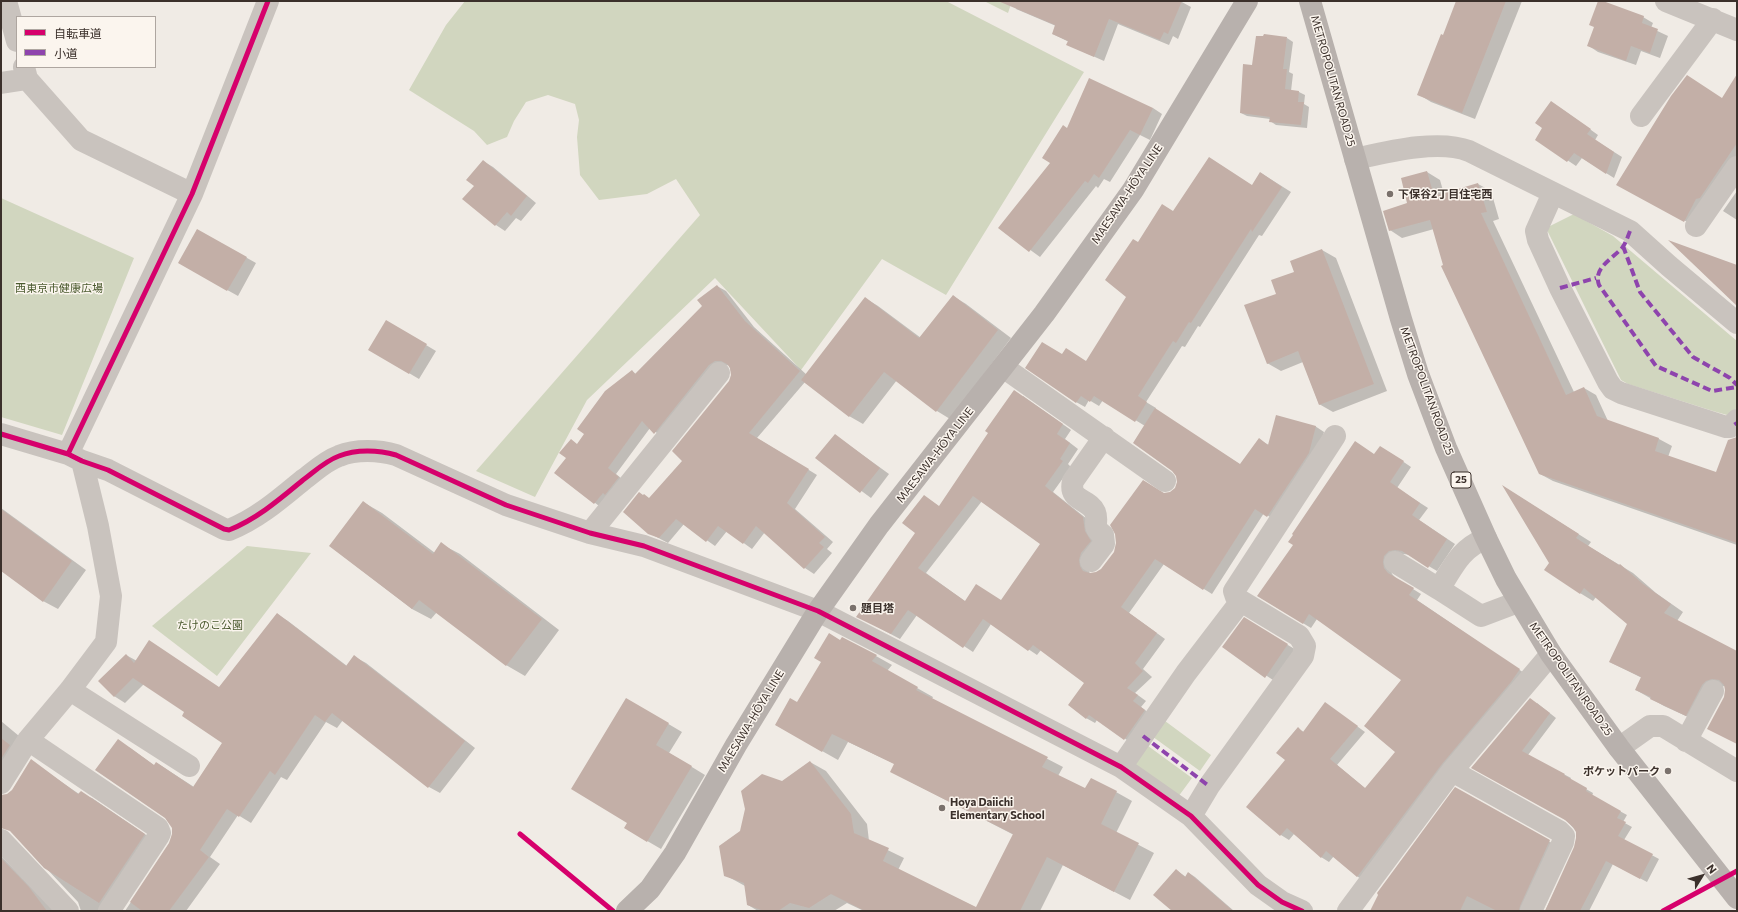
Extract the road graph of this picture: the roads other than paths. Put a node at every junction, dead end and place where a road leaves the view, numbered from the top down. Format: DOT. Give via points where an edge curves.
graph roads {
  1 [pos="6,1"];
  2 [pos="268,1"];
  3 [pos="1247,1"];
  4 [pos="1310,1"];
  5 [pos="1666,1"];
  6 [pos="1713,19"];
  7 [pos="1737,30"];
  8 [pos="16,37"];
  9 [pos="26,73"];
  10 [pos="1,83"];
  11 [pos="1641,116"];
  12 [pos="1355,159"];
  13 [pos="1737,167"];
  14 [pos="1553,193"];
  15 [pos="192,194"];
  16 [pos="1696,226"];
  17 [pos="1737,323"];
  18 [pos="1003,367"];
  19 [pos="720,373"];
  20 [pos="1737,420"];
  21 [pos="1,434"];
  22 [pos="1335,436"];
  23 [pos="1104,437"];
  24 [pos="75,457"];
  25 [pos="1166,481"];
  26 [pos="590,533"];
  27 [pos="1486,538"];
  28 [pos="1091,561"];
  29 [pos="1395,562"];
  30 [pos="1439,590"];
  31 [pos="1241,600"];
  32 [pos="1518,602"];
  33 [pos="818,611"];
  34 [pos="1551,654"];
  35 [pos="70,690"];
  36 [pos="1712,691"];
  37 [pos="28,740"];
  38 [pos="1686,741"];
  39 [pos="1619,748"];
  40 [pos="189,766"];
  41 [pos="1121,767"];
  42 [pos="1452,771"];
  43 [pos="1737,771"];
  44 [pos="1,783"];
  45 [pos="1191,816"];
  46 [pos="1,840"];
  47 [pos="1737,898"];
  48 [pos="68,911"];
  49 [pos="109,911"];
  50 [pos="628,911"];
  51 [pos="1302,911"];
  52 [pos="1348,911"];
  53 [pos="1531,911"];
  1 -- 8 [label="street"];
  2 -- 15 [label="street"];
  3 -- 18 [label="main road, MAESAWA-HŌYA LINE" via="1133,190"];
  4 -- 12 [label="main road, METROPOLITAN ROAD 25 / 25"];
  5 -- 6 [label="street"];
  6 -- 7 [label="street"];
  6 -- 11 [label="street"];
  9 -- 10 [label="street"];
  9 -- 15 [label="street" via="81,140"];
  12 -- 14 [label="street" via="1406,149 1452,147 1469,151"];
  12 -- 27 [label="main road, METROPOLITAN ROAD 25 / 25" via="1418,374 1446,448"];
  13 -- 16 [label="street"];
  14 -- 17 [label="street" via="1630,230"];
  14 -- 20 [label="street" via="1536,231 1538,240 1613,389 1621,394 1726,427 1730,427"];
  15 -- 24 [label="street"];
  18 -- 23 [label="street"];
  18 -- 33 [label="main road, MAESAWA-HŌYA LINE" via="879,525"];
  19 -- 26 [label="street"];
  21 -- 24 [label="street"];
  22 -- 31 [label="street" via="1234,591 1236,597"];
  23 -- 25 [label="street"];
  23 -- 28 [label="street" via="1073,481 1071,488 1075,496 1094,510 1096,528 1104,535 1104,544"];
  24 -- 26 [label="street" via="108,470 229,530 267,510 324,463 338,456 349,453 385,452 506,505"];
  24 -- 35 [label="street" via="98,523 111,596 106,642"];
  26 -- 33 [label="street" via="644,546"];
  27 -- 30 [label="street" via="1463,552"];
  27 -- 32 [label="main road, METROPOLITAN ROAD 25 / 25"];
  29 -- 30 [label="street"];
  30 -- 32 [label="street" via="1480,616"];
  31 -- 41 [label="street" via="1186,673"];
  31 -- 45 [label="street" via="1299,636 1305,646 1303,656 1209,786"];
  32 -- 34 [label="main road, METROPOLITAN ROAD 25 / 25"];
  33 -- 41 [label="street"];
  33 -- 50 [label="main road, MAESAWA-HŌYA LINE" via="736,746 675,854 650,889"];
  34 -- 39 [label="main road, METROPOLITAN ROAD 25 / 25"];
  34 -- 42 [label="street"];
  35 -- 37 [label="street"];
  35 -- 40 [label="street"];
  36 -- 38 [label="street"];
  37 -- 44 [label="street"];
  37 -- 49 [label="street" via="158,828 160,834"];
  38 -- 39 [label="street" via="1663,726 1650,726"];
  38 -- 43 [label="street"];
  39 -- 47 [label="main road, METROPOLITAN ROAD 25 / 25"];
  41 -- 45 [label="street"];
  42 -- 52 [label="street"];
  42 -- 53 [label="street" via="1559,830 1564,836"];
  45 -- 51 [label="street" via="1258,885 1282,902"];
  46 -- 48 [label="street"];
}
